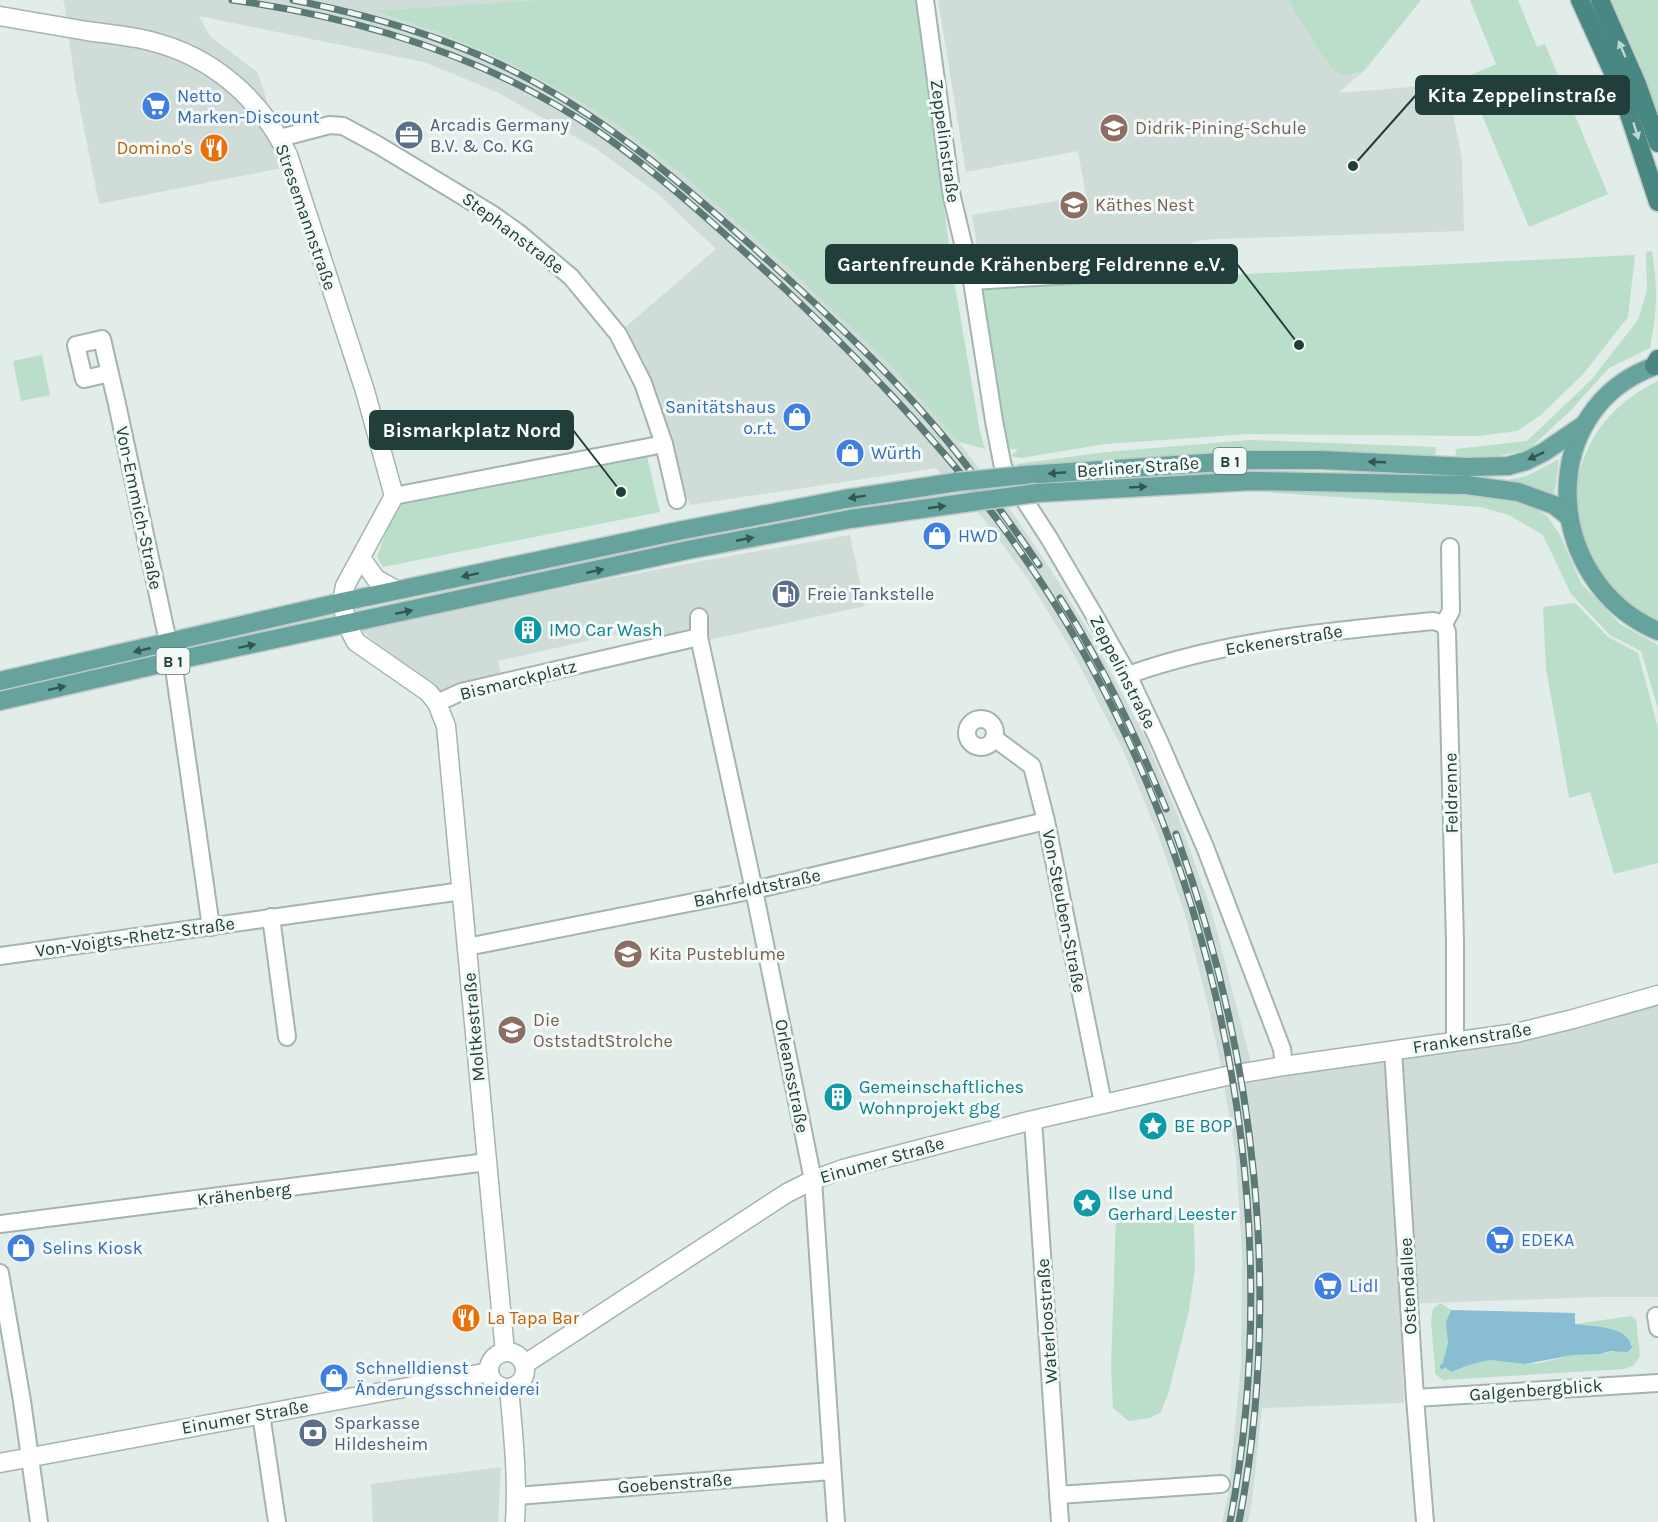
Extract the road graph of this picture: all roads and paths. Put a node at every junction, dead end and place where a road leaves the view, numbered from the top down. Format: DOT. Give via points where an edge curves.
graph roads {
  1 [pos="926,0"];
  2 [pos="1580,0"];
  3 [pos="1600,0"];
  4 [pos="0,16"];
  5 [pos="280,138"];
  6 [pos="1658,142"];
  7 [pos="1658,202"];
  8 [pos="1205,267"];
  9 [pos="972,281"];
  10 [pos="1657,363"];
  11 [pos="110,373"];
  12 [pos="1585,424"];
  13 [pos="664,444"];
  14 [pos="1467,476"];
  15 [pos="394,496"];
  16 [pos="677,500"];
  17 [pos="1569,517"];
  18 [pos="1450,547"];
  19 [pos="361,558"];
  20 [pos="396,590"];
  21 [pos="342,602"];
  22 [pos="699,617"];
  23 [pos="1444,624"];
  24 [pos="347,625"];
  25 [pos="1658,631"];
  26 [pos="699,637"];
  27 [pos="171,652"];
  28 [pos="1128,675"];
  29 [pos="0,681"];
  30 [pos="0,701"];
  31 [pos="437,703"];
  32 [pos="994,738"];
  33 [pos="1046,820"];
  34 [pos="754,890"];
  35 [pos="462,891"];
  36 [pos="271,917"];
  37 [pos="211,927"];
  38 [pos="467,947"];
  39 [pos="0,956"];
  40 [pos="1658,995"];
  41 [pos="287,1038"];
  42 [pos="1455,1041"];
  43 [pos="1393,1050"];
  44 [pos="1284,1066"];
  45 [pos="1103,1103"];
  46 [pos="1033,1120"];
  47 [pos="487,1162"];
  48 [pos="813,1180"];
  49 [pos="0,1224"];
  50 [pos="0,1273"];
  51 [pos="505,1352"];
  52 [pos="525,1364"];
  53 [pos="489,1372"];
  54 [pos="1658,1383"];
  55 [pos="509,1388"];
  56 [pos="1415,1398"];
  57 [pos="261,1414"];
  58 [pos="30,1457"];
  59 [pos="0,1463"];
  60 [pos="832,1471"];
  61 [pos="1221,1484"];
  62 [pos="1059,1495"];
  63 [pos="517,1496"];
  64 [pos="39,1522"];
  65 [pos="277,1522"];
  66 [pos="515,1522"];
  67 [pos="836,1522"];
  68 [pos="1060,1522"];
  69 [pos="1425,1522"];
  1 -- 9 [label="street, Zeppelinstraße" via="952,197"];
  2 -- 7 [label="highway, one-way" via="1625,100"];
  6 -- 3 [label="highway, one-way"];
  4 -- 5 [label="street, Stresemannstraße" via="150,41 188,54 237,86"];
  5 -- 13 [label="street, Stephanstraße" via="330,125 343,126 467,198 520,234 571,277 618,334 643,383"];
  5 -- 15 [label="street, Stresemannstraße" via="365,391"];
  8 -- 9 [label="street"];
  9 -- 28 [label="street, Zeppelinstraße" via="1003,467 1066,566"];
  10 -- 12 [label="main road" via="1620,383 1604,397"];
  11 -- 27 [label="street, Von-Emmich-Straße"];
  12 -- 14 [label="main road, Berliner Straße / B 1, one-way" via="1526,461"];
  12 -- 17 [label="main road" via="1571,461"];
  13 -- 15 [label="street"];
  13 -- 16 [label="street"];
  14 -- 17 [label="main road, Berliner Straße / B 1" via="1554,505"];
  14 -- 20 [label="main road, Berliner Straße / B 1, one-way, bridge" via="1436,465 1251,460 957,482 683,530"];
  24 -- 14 [label="main road, Berliner Straße / B 1, one-way, bridge" via="688,550 850,519 1037,493 1252,481 1436,484"];
  15 -- 19 [label="street"];
  17 -- 25 [label="main road" via="1581,555 1603,590 1633,617"];
  18 -- 23 [label="street, Feldrenne" via="1451,611"];
  19 -- 20 [label="street" via="376,579"];
  19 -- 21 [label="street" via="345,586"];
  20 -- 21 [label="main road, B 1"];
  21 -- 24 [label="street, Bismarckplatz"];
  21 -- 27 [label="main road, B 1"];
  22 -- 26 [label="street"];
  23 -- 28 [label="street, Eckenerstraße" via="1433,621 1260,641 1161,663"];
  23 -- 42 [label="street, Feldrenne"];
  27 -- 24 [label="main road, B 1, one-way"];
  24 -- 31 [label="street, Bismarckplatz" via="356,642 415,681"];
  26 -- 31 [label="street, Bismarckplatz" via="461,692"];
  26 -- 34 [label="street, Orleansstraße"];
  27 -- 29 [label="main road, B 1, one-way"];
  30 -- 27 [label="main road, B 1, one-way"];
  27 -- 37 [label="street, Von-Emmich-Straße"];
  28 -- 44 [label="street, Zeppelinstraße" via="1205,847 1282,1049"];
  31 -- 35 [label="street, Moltkestraße" via="446,726"];
  32 -- 33 [label="street, Von-Steuben-Straße" via="1032,766"];
  33 -- 34 [label="street, Bahrfeldtstraße"];
  33 -- 45 [label="street, Von-Steuben-Straße"];
  34 -- 38 [label="street, Bahrfeldtstraße"];
  34 -- 48 [label="street, Orleansstraße"];
  35 -- 36 [label="street, Von-Voigts-Rhetz-Straße"];
  35 -- 38 [label="street, Moltkestraße"];
  36 -- 37 [label="street, Von-Voigts-Rhetz-Straße"];
  36 -- 41 [label="street"];
  37 -- 39 [label="street, Von-Voigts-Rhetz-Straße"];
  38 -- 47 [label="street, Moltkestraße"];
  40 -- 42 [label="street, Frankenstraße" via="1533,1029"];
  42 -- 43 [label="street, Frankenstraße"];
  43 -- 44 [label="street, Frankenstraße"];
  43 -- 56 [label="street, Ostendallee"];
  44 -- 45 [label="street, Einumer Straße"];
  45 -- 46 [label="street, Einumer Straße"];
  46 -- 48 [label="street, Einumer Straße"];
  46 -- 62 [label="street, Waterloostraße"];
  47 -- 49 [label="street, Krähenberg"];
  47 -- 51 [label="street, Moltkestraße"];
  48 -- 52 [label="street, Einumer Straße" via="787,1193"];
  48 -- 60 [label="street, Orleansstraße"];
  50 -- 58 [label="street"];
  51 -- 52 [label="street" via="519,1356"];
  51 -- 53 [label="street" via="494,1357"];
  52 -- 55 [label="street, Einumer Straße" via="523,1380"];
  53 -- 55 [label="street" via="494,1383"];
  53 -- 57 [label="street, Einumer Straße"];
  54 -- 56 [label="street, Galgenbergblick"];
  55 -- 63 [label="street"];
  56 -- 69 [label="street, Ostendallee"];
  57 -- 58 [label="street, Einumer Straße"];
  57 -- 65 [label="street"];
  58 -- 59 [label="street, Einumer Straße"];
  58 -- 64 [label="street"];
  60 -- 63 [label="street, Goebenstraße"];
  60 -- 67 [label="street, Orleansstraße"];
  61 -- 62 [label="street"];
  62 -- 68 [label="street, Waterloostraße"];
  63 -- 66 [label="street"];
}
